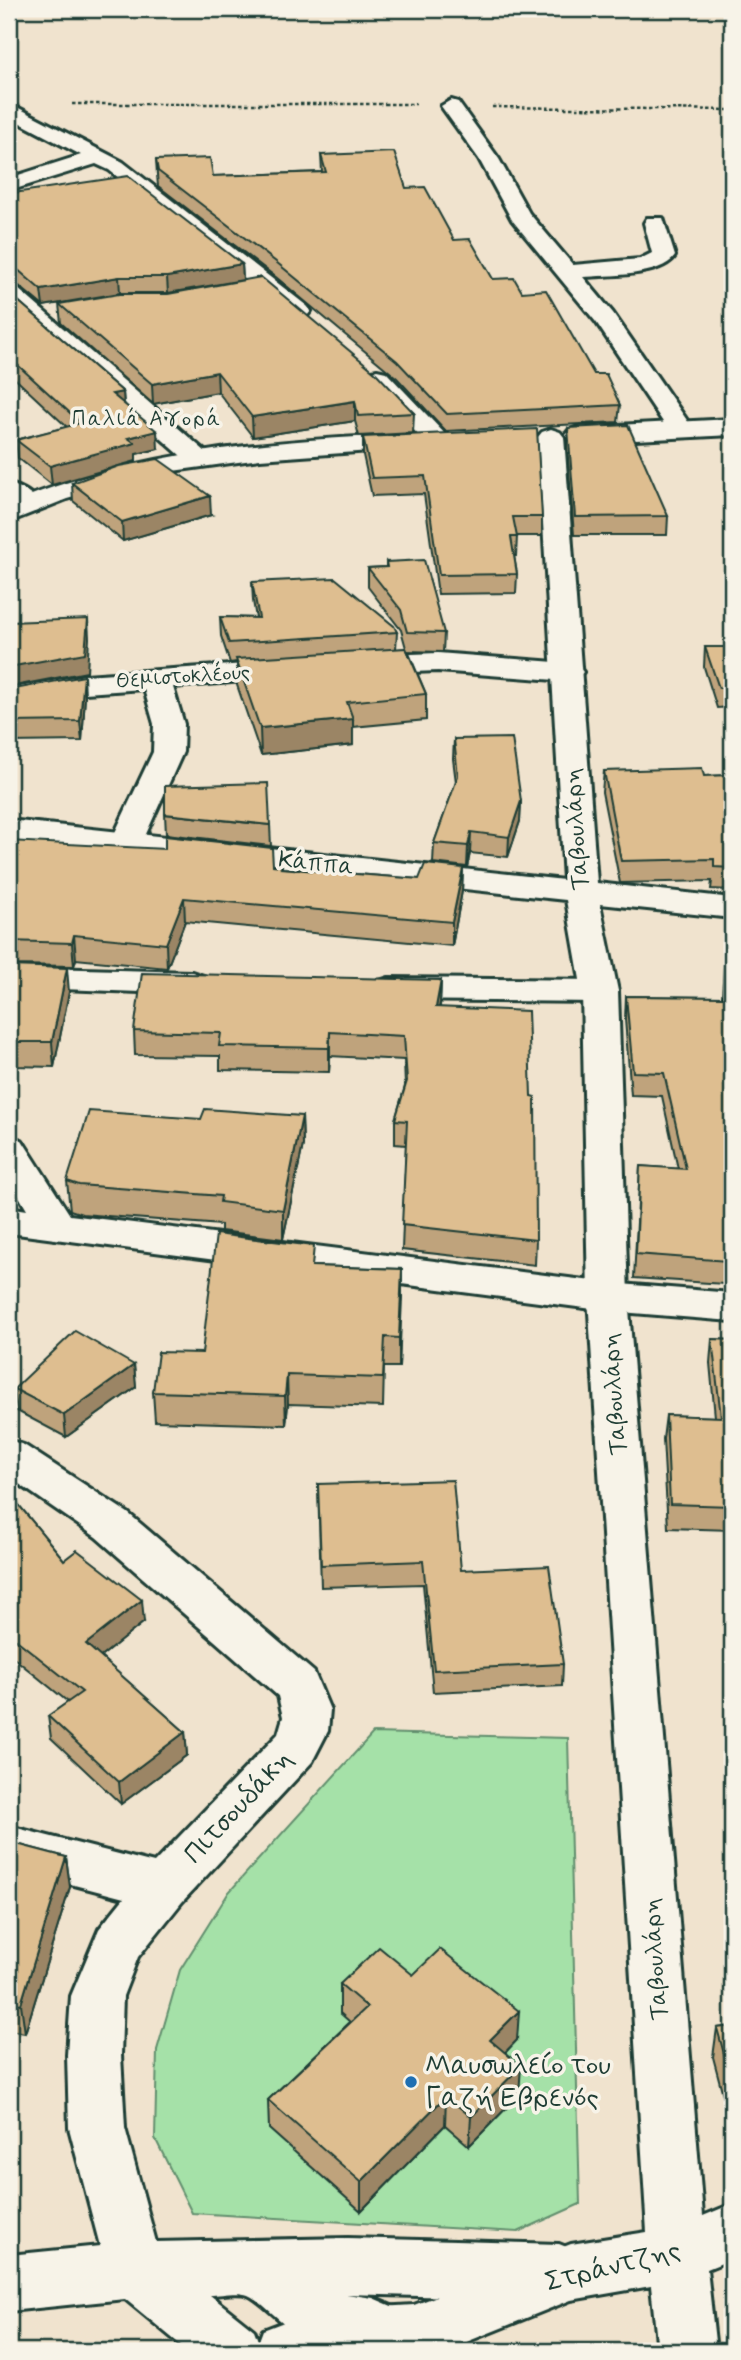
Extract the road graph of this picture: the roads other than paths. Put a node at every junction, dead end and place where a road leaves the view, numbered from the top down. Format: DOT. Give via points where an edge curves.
graph roads {
  1 [pos="450,106"];
  2 [pos="9,109"];
  3 [pos="100,156"];
  4 [pos="9,185"];
  5 [pos="655,223"];
  6 [pos="566,272"];
  7 [pos="267,285"];
  8 [pos="242,289"];
  9 [pos="9,293"];
  10 [pos="65,312"];
  11 [pos="38,317"];
  12 [pos="317,326"];
  13 [pos="356,360"];
  14 [pos="732,427"];
  15 [pos="680,429"];
  16 [pos="197,457"];
  17 [pos="15,504"];
  18 [pos="568,672"];
  19 [pos="155,678"];
  20 [pos="9,698"];
  21 [pos="9,830"];
  22 [pos="126,843"];
  23 [pos="580,892"];
  24 [pos="732,908"];
  25 [pos="9,977"];
  26 [pos="219,984"];
  27 [pos="358,989"];
  28 [pos="600,991"];
  29 [pos="9,1148"];
  30 [pos="9,1220"];
  31 [pos="57,1226"];
  32 [pos="608,1297"];
  33 [pos="732,1307"];
  34 [pos="9,1457"];
  35 [pos="9,1847"];
  36 [pos="164,1887"];
  37 [pos="732,2231"];
  38 [pos="677,2254"];
  39 [pos="256,2266"];
  40 [pos="135,2271"];
  41 [pos="571,2272"];
  42 [pos="9,2283"];
  43 [pos="407,2343"];
  44 [pos="233,2351"];
  45 [pos="284,2351"];
  46 [pos="687,2351"];
  1 -- 6 [label="street" via="489,159 520,215"];
  2 -- 3 [label="street"];
  3 -- 4 [label="street"];
  3 -- 7 [label="street"];
  5 -- 6 [label="street" via="664,256 644,265"];
  6 -- 15 [label="street" via="605,318"];
  7 -- 8 [label="street"];
  7 -- 12 [label="street"];
  9 -- 11 [label="street"];
  10 -- 11 [label="street"];
  11 -- 16 [label="street"];
  13 -- 16 [label="street" via="451,440 289,447"];
  14 -- 15 [label="street"];
  15 -- 18 [label="street, Ταβουλάρη" via="538,437"];
  16 -- 17 [label="street" via="125,471"];
  18 -- 19 [label="street, Θεμιστοκλέους" via="438,662"];
  18 -- 23 [label="street, Ταβουλάρη"];
  19 -- 20 [label="street, Θεμιστοκλέους" via="85,684"];
  19 -- 22 [label="street" via="172,740"];
  21 -- 22 [label="street, Κάππα"];
  22 -- 23 [label="street, Κάππα"];
  23 -- 24 [label="street, Κάππα"];
  23 -- 28 [label="street, Ταβουλάρη"];
  25 -- 26 [label="street"];
  27 -- 28 [label="street"];
  28 -- 32 [label="street, Ταβουλάρη"];
  29 -- 31 [label="street"];
  30 -- 31 [label="street"];
  31 -- 32 [label="street"];
  32 -- 33 [label="street"];
  32 -- 38 [label="street, Ταβουλάρη"];
  34 -- 36 [label="street, Πιτσουδάκη" via="113,1525 297,1685 304,1701 309,1718 295,1748"];
  35 -- 36 [label="street"];
  36 -- 40 [label="street, Πιτσουδάκη" via="117,1945 97,1996 97,2129"];
  37 -- 38 [label="street, Στράντζης"];
  38 -- 41 [label="street, Στράντζης"];
  38 -- 46 [label="street, Ταβουλάρη"];
  39 -- 40 [label="street"];
  39 -- 41 [label="street"];
  39 -- 43 [label="street" via="334,2320"];
  40 -- 42 [label="street"];
  40 -- 44 [label="street"];
  41 -- 43 [label="street, Στράντζης" via="449,2319"];
  43 -- 45 [label="street, Στράντζης" via="346,2338"];
}
